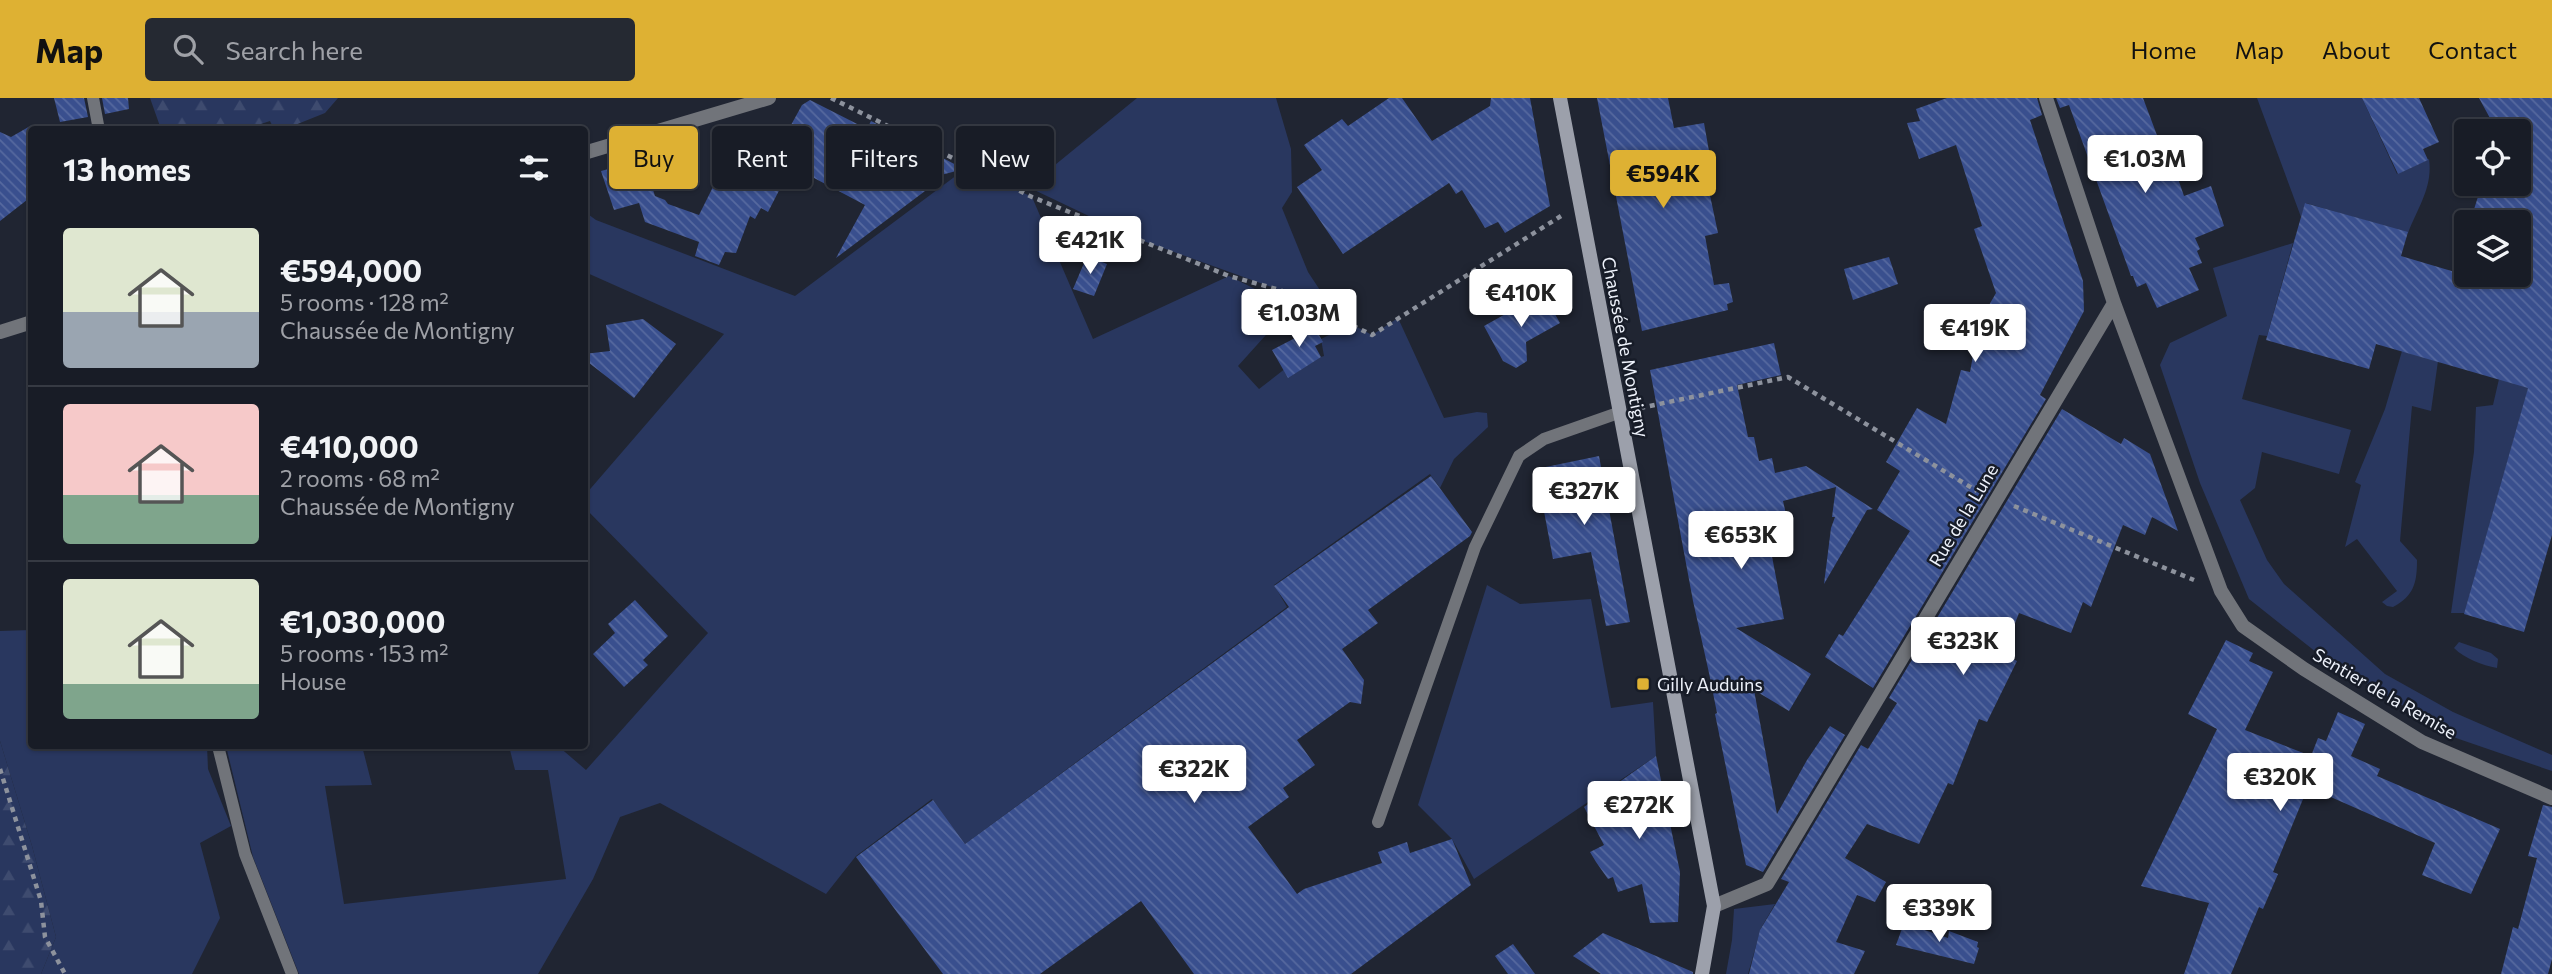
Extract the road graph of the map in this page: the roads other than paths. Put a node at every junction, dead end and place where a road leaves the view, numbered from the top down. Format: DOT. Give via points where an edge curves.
graph roads {
  1 [pos="93,98"];
  2 [pos="769,98"];
  3 [pos="1560,98"];
  4 [pos="2046,98"];
  5 [pos="98,126"];
  6 [pos="588,152"];
  7 [pos="2114,303"];
  8 [pos="28,322"];
  9 [pos="0,331"];
  10 [pos="1618,413"];
  11 [pos="219,749"];
  12 [pos="2552,798"];
  13 [pos="1378,821"];
  14 [pos="1714,906"];
  15 [pos="292,974"];
  16 [pos="1702,974"];
  1 -- 5 [label="lane"];
  2 -- 6 [label="street"];
  3 -- 10 [label="main road, Chaussée de Montigny"];
  4 -- 7 [label="street"];
  7 -- 12 [label="street, Sentier de la Remise" via="2221,591 2243,626 2422,742"];
  7 -- 14 [label="street, Rue de la Lune" via="1767,884"];
  8 -- 9 [label="street"];
  10 -- 13 [label="lane" via="1544,439 1519,456 1475,547"];
  10 -- 14 [label="main road, Chaussée de Montigny"];
  11 -- 15 [label="lane" via="246,853"];
  14 -- 16 [label="main road, Chaussée de Montigny"];
}
